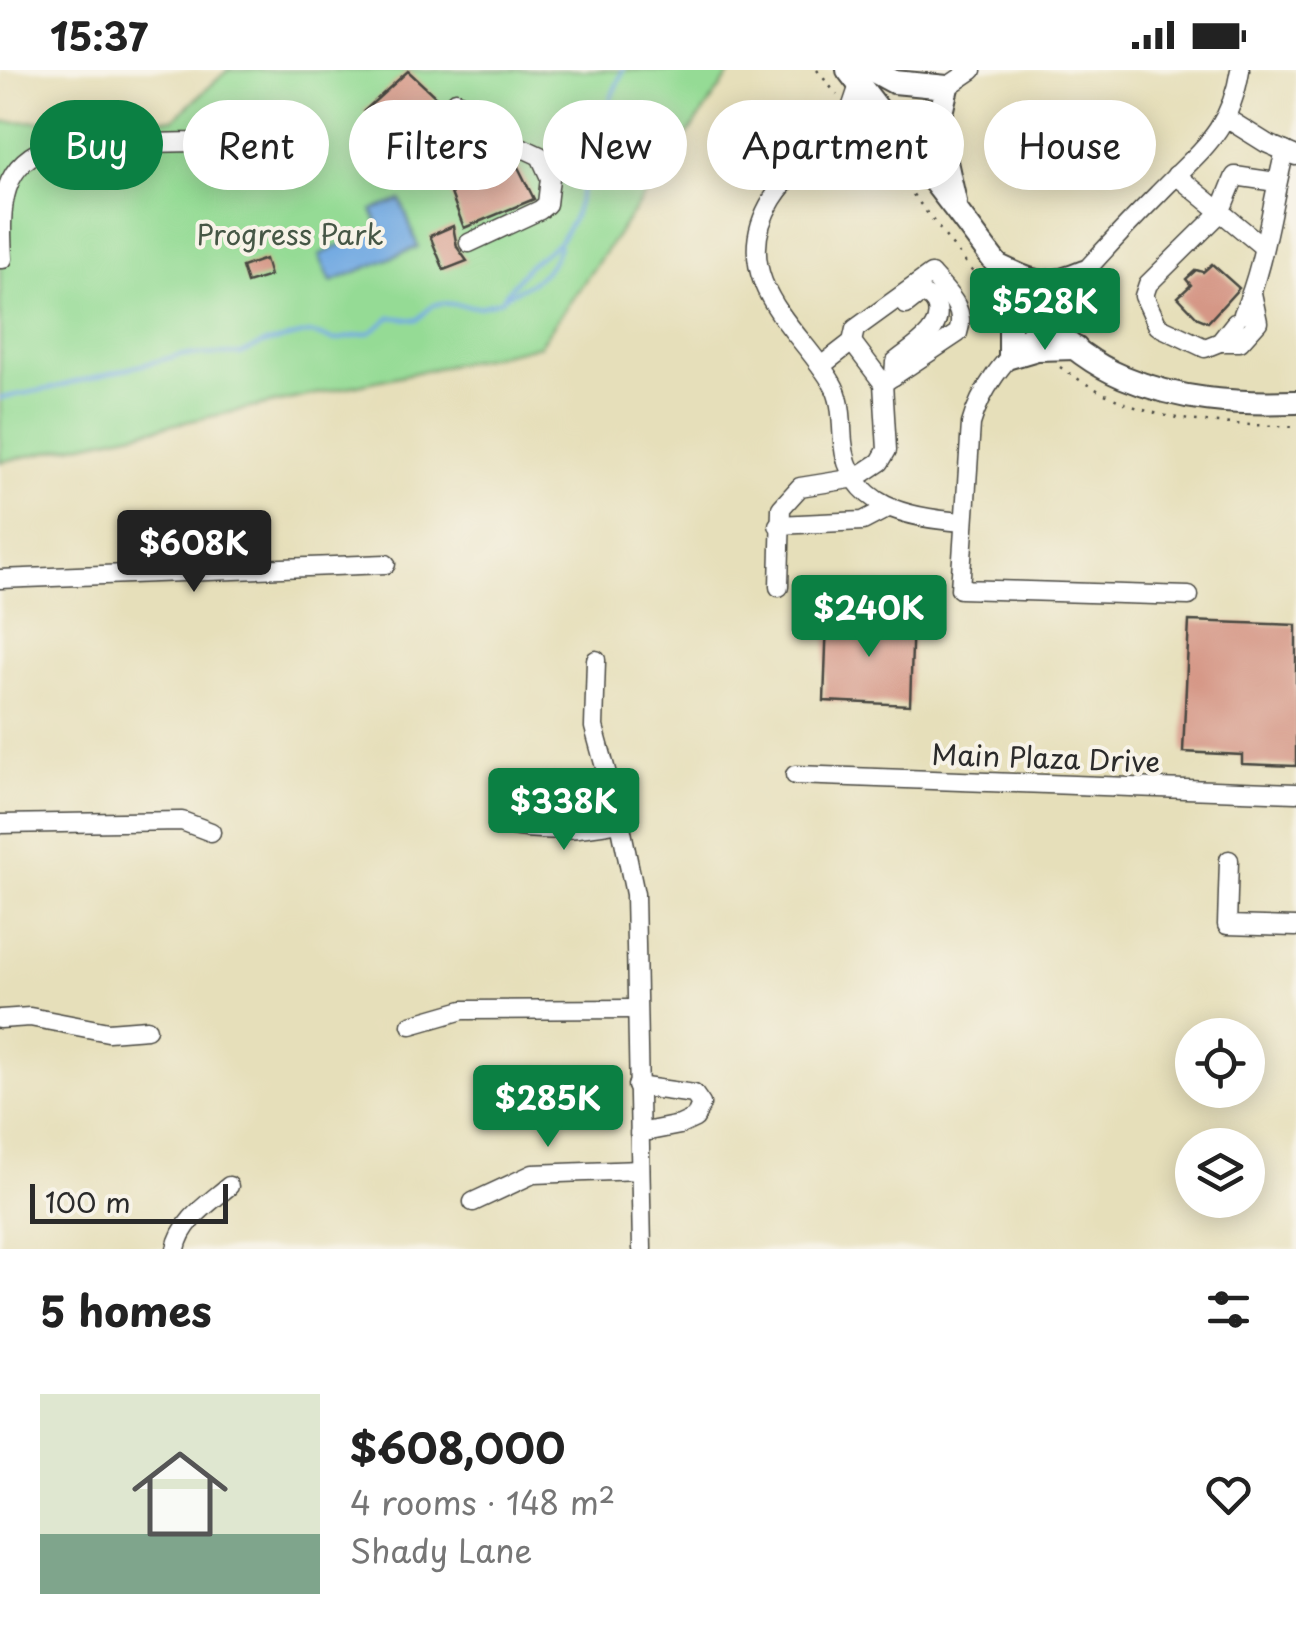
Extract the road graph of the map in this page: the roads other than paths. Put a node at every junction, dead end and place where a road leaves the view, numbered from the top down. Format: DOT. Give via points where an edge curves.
graph roads {
  1 [pos="972,70"];
  2 [pos="1240,70"];
  3 [pos="860,75"];
  4 [pos="947,87"];
  5 [pos="852,100"];
  6 [pos="876,100"];
  7 [pos="1226,118"];
  8 [pos="183,140"];
  9 [pos="523,148"];
  10 [pos="1290,154"];
  11 [pos="1176,175"];
  12 [pos="1276,182"];
  13 [pos="779,190"];
  14 [pos="941,190"];
  15 [pos="957,211"];
  16 [pos="1220,213"];
  17 [pos="469,243"];
  18 [pos="1262,246"];
  19 [pos="0,259"];
  20 [pos="1084,272"];
  21 [pos="1004,274"];
  22 [pos="1252,293"];
  23 [pos="1044,318"];
  24 [pos="853,335"];
  25 [pos="1220,342"];
  26 [pos="1076,348"];
  27 [pos="1010,356"];
  28 [pos="821,366"];
  29 [pos="888,379"];
  30 [pos="1296,402"];
  31 [pos="856,478"];
  32 [pos="888,508"];
  33 [pos="964,522"];
  34 [pos="778,525"];
  35 [pos="386,564"];
  36 [pos="0,579"];
  37 [pos="779,586"];
  38 [pos="1189,596"];
  39 [pos="596,660"];
  40 [pos="794,776"];
  41 [pos="1296,793"];
  42 [pos="620,822"];
  43 [pos="0,824"];
  44 [pos="507,825"];
  45 [pos="210,832"];
  46 [pos="1229,860"];
  47 [pos="1296,927"];
  48 [pos="635,1009"];
  49 [pos="0,1019"];
  50 [pos="411,1026"];
  51 [pos="147,1029"];
  52 [pos="638,1086"];
  53 [pos="639,1133"];
  54 [pos="640,1170"];
  55 [pos="229,1186"];
  56 [pos="474,1202"];
  57 [pos="176,1249"];
  58 [pos="642,1249"];
  1 -- 4 [label="street"];
  2 -- 7 [label="street"];
  3 -- 4 [label="main road"];
  3 -- 5 [label="street"];
  3 -- 6 [label="main road"];
  4 -- 15 [label="main road" via="938,126"];
  7 -- 10 [label="street"];
  7 -- 11 [label="street"];
  8 -- 19 [label="street" via="34,151 15,164 3,192"];
  9 -- 17 [label="street" via="540,156 550,178 547,204"];
  10 -- 12 [label="street"];
  11 -- 16 [label="street"];
  11 -- 20 [label="street"];
  12 -- 16 [label="street" via="1235,176"];
  12 -- 18 [label="street"];
  13 -- 28 [label="street" via="759,224 762,281"];
  14 -- 15 [label="main road"];
  15 -- 21 [label="main road"];
  16 -- 18 [label="street"];
  16 -- 25 [label="street" via="1148,284 1144,296 1158,326 1206,348"];
  18 -- 22 [label="street"];
  20 -- 21 [label="main road" via="1039,283"];
  20 -- 23 [label="street"];
  21 -- 23 [label="main road"];
  21 -- 27 [label="main road"];
  22 -- 25 [label="street"];
  22 -- 25 [label="street" via="1258,322 1240,342"];
  23 -- 26 [label="main road"];
  23 -- 27 [label="street"];
  24 -- 28 [label="street"];
  24 -- 29 [label="street"];
  24 -- 29 [label="street" via="931,274 950,296 962,322 958,333"];
  26 -- 27 [label="main road"];
  26 -- 30 [label="main road" via="1158,390 1227,404"];
  27 -- 33 [label="street" via="977,401"];
  28 -- 31 [label="street" via="839,394 843,447"];
  29 -- 31 [label="street" via="886,450"];
  31 -- 32 [label="street"];
  31 -- 34 [label="street" via="800,486 781,508"];
  32 -- 33 [label="street"];
  32 -- 34 [label="street" via="864,521"];
  33 -- 38 [label="street" via="960,589"];
  34 -- 37 [label="street"];
  35 -- 36 [label="street"];
  39 -- 42 [label="street" via="594,726"];
  40 -- 41 [label="street, Main Plaza Drive"];
  42 -- 44 [label="street" via="535,831"];
  42 -- 48 [label="street" via="635,894"];
  43 -- 45 [label="street" via="182,821"];
  46 -- 47 [label="street" via="1227,925"];
  48 -- 50 [label="street" via="463,1010"];
  48 -- 52 [label="street"];
  49 -- 51 [label="street" via="108,1032"];
  52 -- 53 [label="street"];
  52 -- 53 [label="street" via="694,1094 701,1104 695,1118 680,1126"];
  53 -- 54 [label="street"];
  54 -- 56 [label="street" via="534,1174"];
  54 -- 58 [label="street"];
  55 -- 57 [label="street" via="198,1212"];
}
